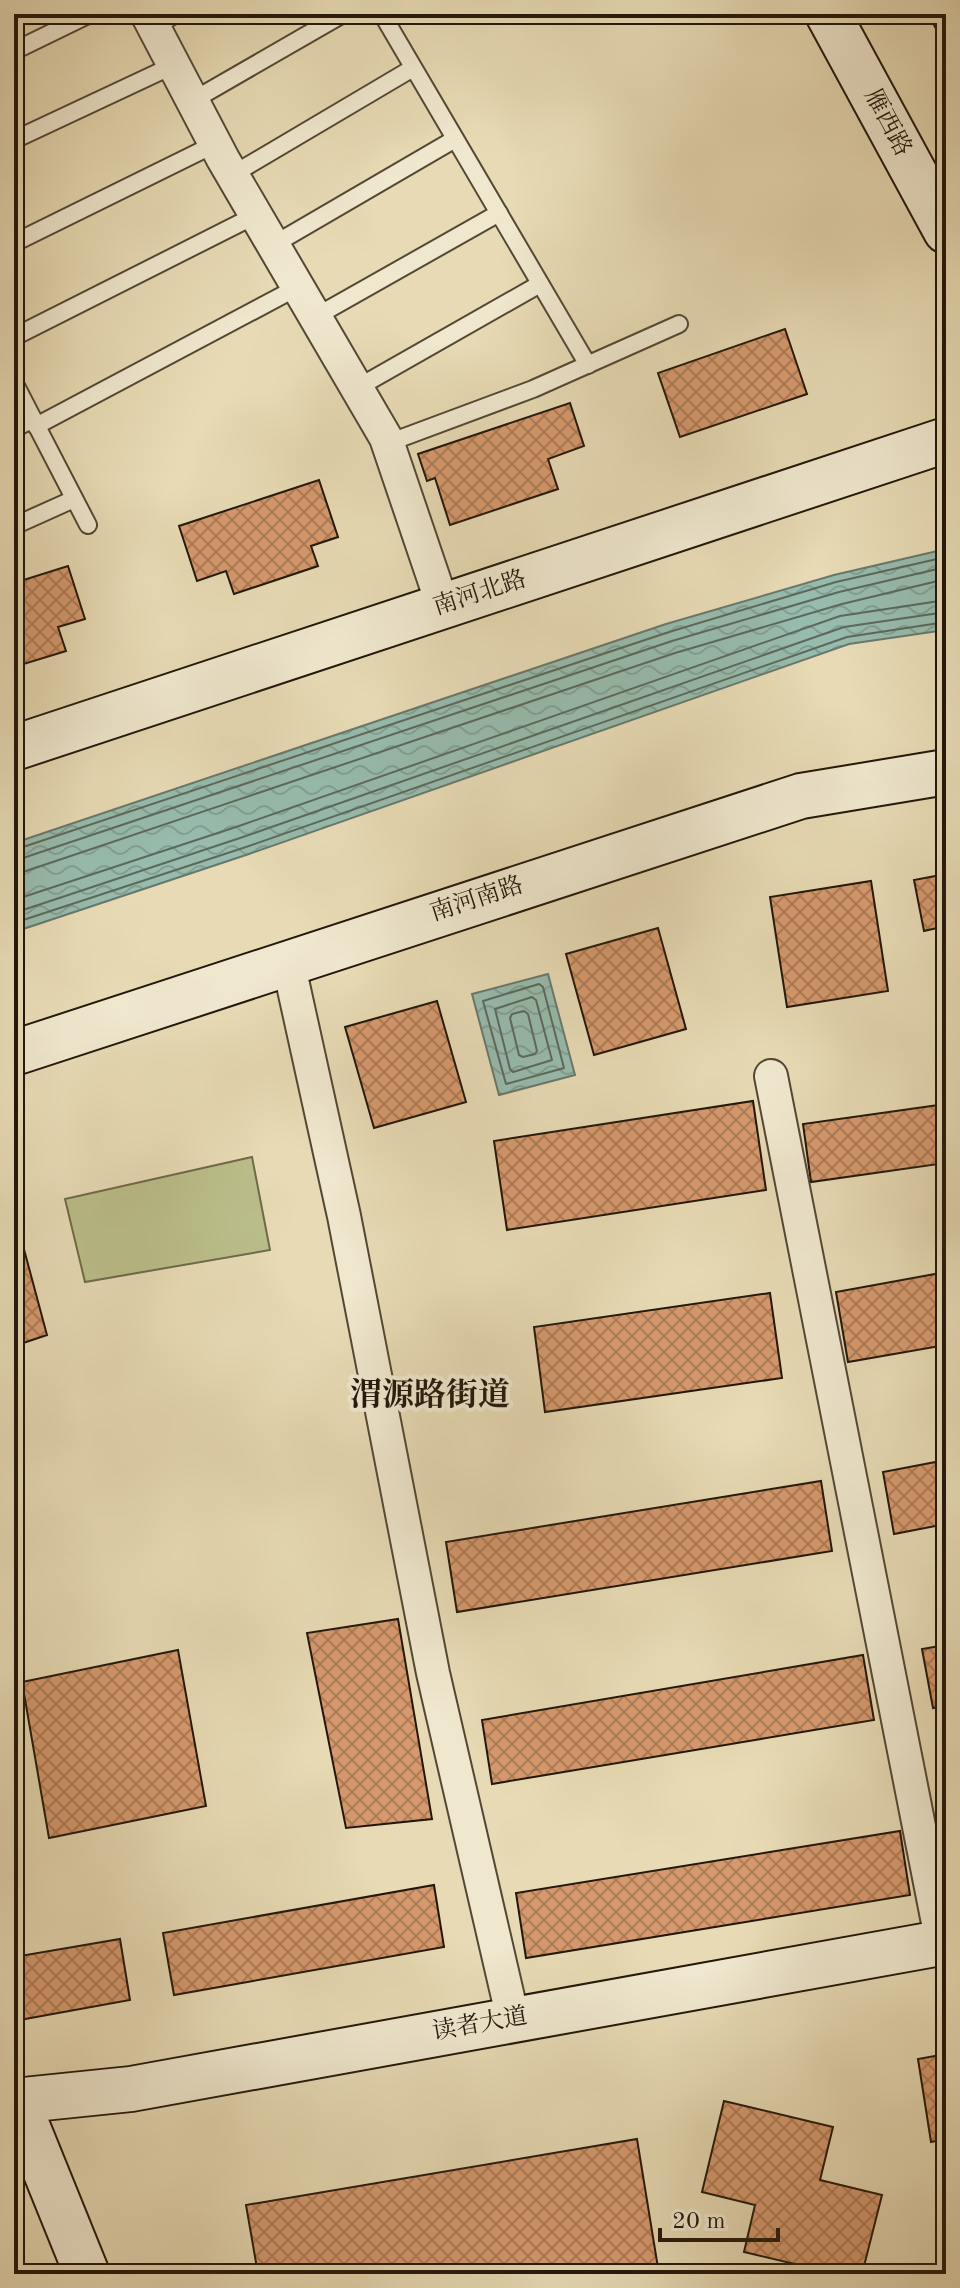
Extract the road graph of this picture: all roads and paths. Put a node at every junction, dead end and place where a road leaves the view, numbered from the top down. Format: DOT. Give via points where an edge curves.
graph roads {
  1 [pos="90,14"];
  2 [pos="343,14"];
  3 [pos="382,14"];
  4 [pos="828,14"];
  5 [pos="159,18"];
  6 [pos="14,51"];
  7 [pos="174,65"];
  8 [pos="413,68"];
  9 [pos="192,101"];
  10 [pos="455,139"];
  11 [pos="14,140"];
  12 [pos="215,144"];
  13 [pos="232,175"];
  14 [pos="499,213"];
  15 [pos="256,215"];
  16 [pos="946,231"];
  17 [pos="14,243"];
  18 [pos="273,245"];
  19 [pos="540,284"];
  20 [pos="298,287"];
  21 [pos="315,317"];
  22 [pos="679,324"];
  23 [pos="14,337"];
  24 [pos="588,365"];
  25 [pos="14,382"];
  26 [pos="357,388"];
  27 [pos="35,422"];
  28 [pos="14,429"];
  29 [pos="946,440"];
  30 [pos="388,443"];
  31 [pos="74,499"];
  32 [pos="88,525"];
  33 [pos="14,526"];
  34 [pos="443,606"];
  35 [pos="14,748"];
  36 [pos="946,772"];
  37 [pos="288,962"];
  38 [pos="14,1053"];
  39 [pos="771,1076"];
  40 [pos="944,1942"];
  41 [pos="513,2019"];
  42 [pos="16,2101"];
  43 [pos="87,2274"];
  1 -- 6 [label="lane"];
  2 -- 9 [label="lane"];
  3 -- 8 [label="lane"];
  4 -- 16 [label="street, 雁西路"];
  5 -- 7 [label="street"];
  7 -- 9 [label="street"];
  7 -- 11 [label="lane"];
  8 -- 10 [label="lane"];
  8 -- 13 [label="lane"];
  9 -- 12 [label="street"];
  10 -- 14 [label="lane"];
  10 -- 18 [label="lane"];
  12 -- 13 [label="street"];
  12 -- 17 [label="lane"];
  13 -- 15 [label="street"];
  14 -- 19 [label="lane"];
  14 -- 21 [label="lane"];
  15 -- 18 [label="street"];
  15 -- 23 [label="lane"];
  18 -- 20 [label="street"];
  19 -- 24 [label="lane"];
  19 -- 26 [label="lane"];
  20 -- 21 [label="street"];
  20 -- 27 [label="lane"];
  21 -- 26 [label="street"];
  22 -- 24 [label="lane"];
  24 -- 30 [label="lane"];
  25 -- 27 [label="lane"];
  26 -- 30 [label="street"];
  27 -- 28 [label="lane"];
  27 -- 31 [label="lane"];
  29 -- 34 [label="street, 南河北路"];
  30 -- 34 [label="street"];
  31 -- 32 [label="lane"];
  31 -- 33 [label="lane"];
  34 -- 35 [label="street, 南河北路"];
  36 -- 37 [label="street, 南河南路" via="801,796"];
  37 -- 38 [label="street, 南河南路"];
  37 -- 41 [label="street" via="344,1216 433,1673"];
  39 -- 40 [label="street"];
  40 -- 41 [label="street, 读者大道"];
  41 -- 42 [label="street, 读者大道" via="131,2089"];
  42 -- 43 [label="street"];
}
